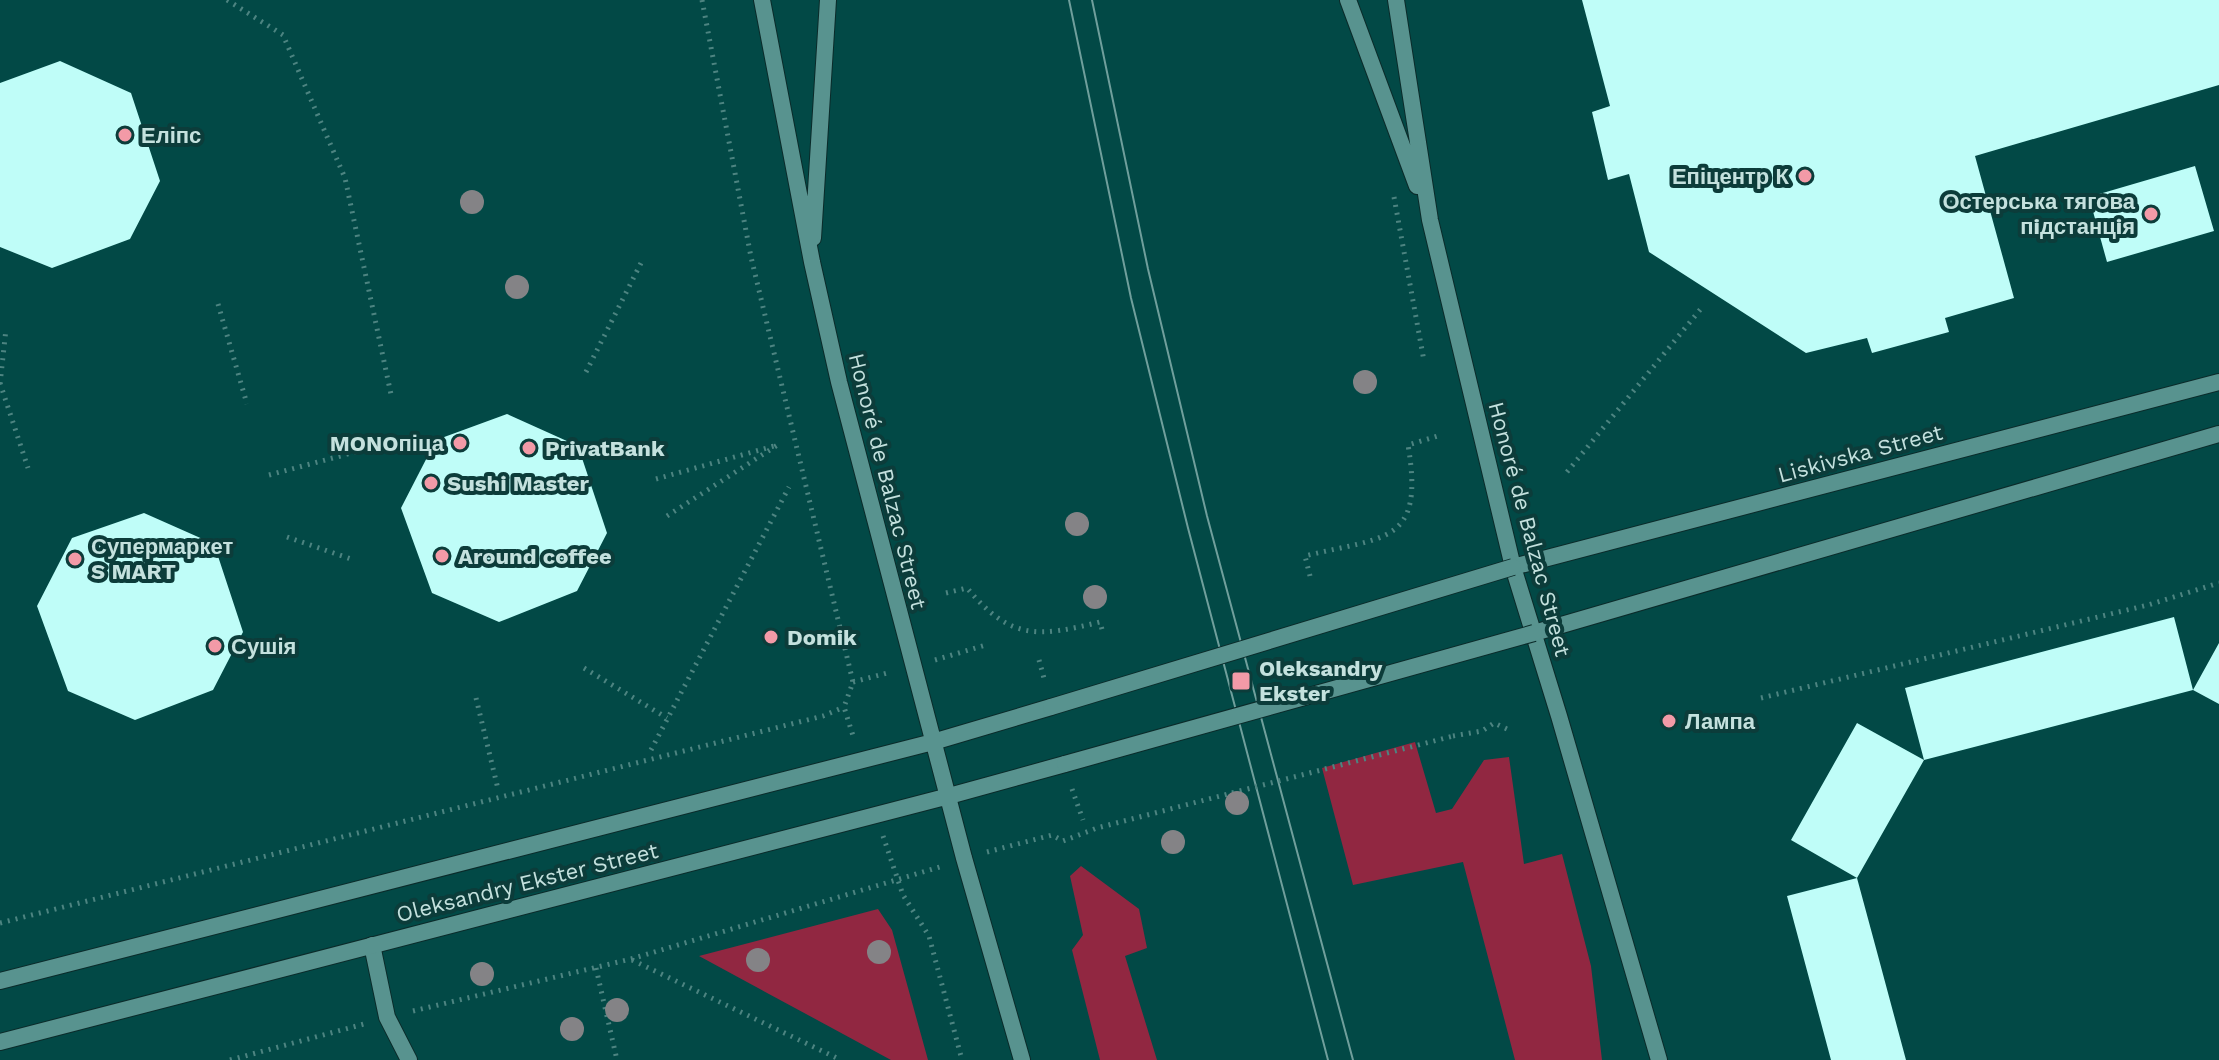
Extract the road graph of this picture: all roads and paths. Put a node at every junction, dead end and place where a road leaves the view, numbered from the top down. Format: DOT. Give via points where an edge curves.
graph roads {
  1 [pos="227,0"];
  2 [pos="702,0"];
  3 [pos="762,0"];
  4 [pos="828,0"];
  5 [pos="1348,0"];
  6 [pos="1396,0"];
  7 [pos="1430,220"];
  8 [pos="642,261"];
  9 [pos="812,262"];
  10 [pos="218,304"];
  11 [pos="1704,305"];
  12 [pos="6,329"];
  13 [pos="586,372"];
  14 [pos="2219,382"];
  15 [pos="0,384"];
  16 [pos="392,399"];
  17 [pos="247,404"];
  18 [pos="2219,434"];
  19 [pos="1441,435"];
  20 [pos="363,450"];
  21 [pos="28,468"];
  22 [pos="1567,472"];
  23 [pos="269,475"];
  24 [pos="656,479"];
  25 [pos="789,487"];
  26 [pos="667,516"];
  27 [pos="287,537"];
  28 [pos="351,559"];
  29 [pos="1513,567"];
  30 [pos="1310,576"];
  31 [pos="2219,583"];
  32 [pos="946,593"];
  33 [pos="1103,633"];
  34 [pos="1534,633"];
  35 [pos="584,668"];
  36 [pos="476,698"];
  37 [pos="1761,698"];
  38 [pos="844,707"];
  39 [pos="1051,707"];
  40 [pos="667,718"];
  41 [pos="1507,729"];
  42 [pos="933,742"];
  43 [pos="651,750"];
  44 [pos="861,761"];
  45 [pos="498,789"];
  46 [pos="949,796"];
  47 [pos="877,815"];
  48 [pos="1052,835"];
  49 [pos="922,873"];
  50 [pos="897,881"];
  51 [pos="0,923"];
  52 [pos="372,945"];
  53 [pos="631,959"];
  54 [pos="596,968"];
  55 [pos="0,981"];
  56 [pos="387,1017"];
  57 [pos="0,1042"];
  58 [pos="230,1060"];
  59 [pos="409,1060"];
  60 [pos="617,1060"];
  61 [pos="841,1060"];
  62 [pos="962,1060"];
  63 [pos="1022,1060"];
  64 [pos="1659,1060"];
  1 -- 16 [label="path" via="283,35 345,178"];
  2 -- 38 [label="path" via="751,257 853,682"];
  3 -- 9 [label="street, Honoré de Balzac Street"];
  4 -- 9 [label="street"];
  5 -- 7 [label="street"];
  6 -- 7 [label="street, Honoré de Balzac Street"];
  7 -- 29 [label="street, Honoré de Balzac Street"];
  8 -- 13 [label="path"];
  9 -- 42 [label="street, Honoré de Balzac Street"];
  10 -- 17 [label="path"];
  11 -- 22 [label="path"];
  12 -- 15 [label="path"];
  14 -- 29 [label="street, Liskivska Street"];
  15 -- 21 [label="path"];
  18 -- 34 [label="street"];
  19 -- 30 [label="path" via="1408,445 1413,483 1408,515 1400,525 1386,536 1305,556"];
  20 -- 23 [label="path"];
  24 -- 26 [label="path" via="779,444"];
  25 -- 40 [label="path"];
  27 -- 28 [label="path"];
  29 -- 34 [label="street, Honoré de Balzac Street"];
  29 -- 39 [label="street, Liskivska Street, bridge"];
  31 -- 37 [label="path" via="2148,605"];
  32 -- 33 [label="path" via="967,588 1016,629 1055,632 1100,622"];
  34 -- 46 [label="street, Oleksandry Ekster Street, bridge"];
  34 -- 64 [label="street, Honoré de Balzac Street"];
  35 -- 40 [label="path"];
  36 -- 45 [label="path"];
  38 -- 44 [label="path"];
  38 -- 51 [label="path"];
  39 -- 42 [label="street, Oleksandry Ekster Street"];
  40 -- 43 [label="path"];
  41 -- 48 [label="path, bridge" via="1494,723 1482,731 1063,841"];
  42 -- 44 [label="street, Oleksandry Ekster Street"];
  42 -- 46 [label="street, Honoré de Balzac Street"];
  44 -- 55 [label="street, Oleksandry Ekster Street"];
  46 -- 47 [label="street, Oleksandry Ekster Street"];
  46 -- 63 [label="street, Honoré de Balzac Street"];
  47 -- 50 [label="path"];
  47 -- 52 [label="street, Oleksandry Ekster Street"];
  49 -- 50 [label="path"];
  50 -- 53 [label="path"];
  50 -- 62 [label="path" via="929,936"];
  52 -- 56 [label="street"];
  52 -- 57 [label="street, Oleksandry Ekster Street"];
  53 -- 54 [label="path"];
  53 -- 61 [label="path"];
  54 -- 56 [label="path"];
  54 -- 60 [label="path"];
  56 -- 58 [label="path"];
  56 -- 59 [label="street"];
}
